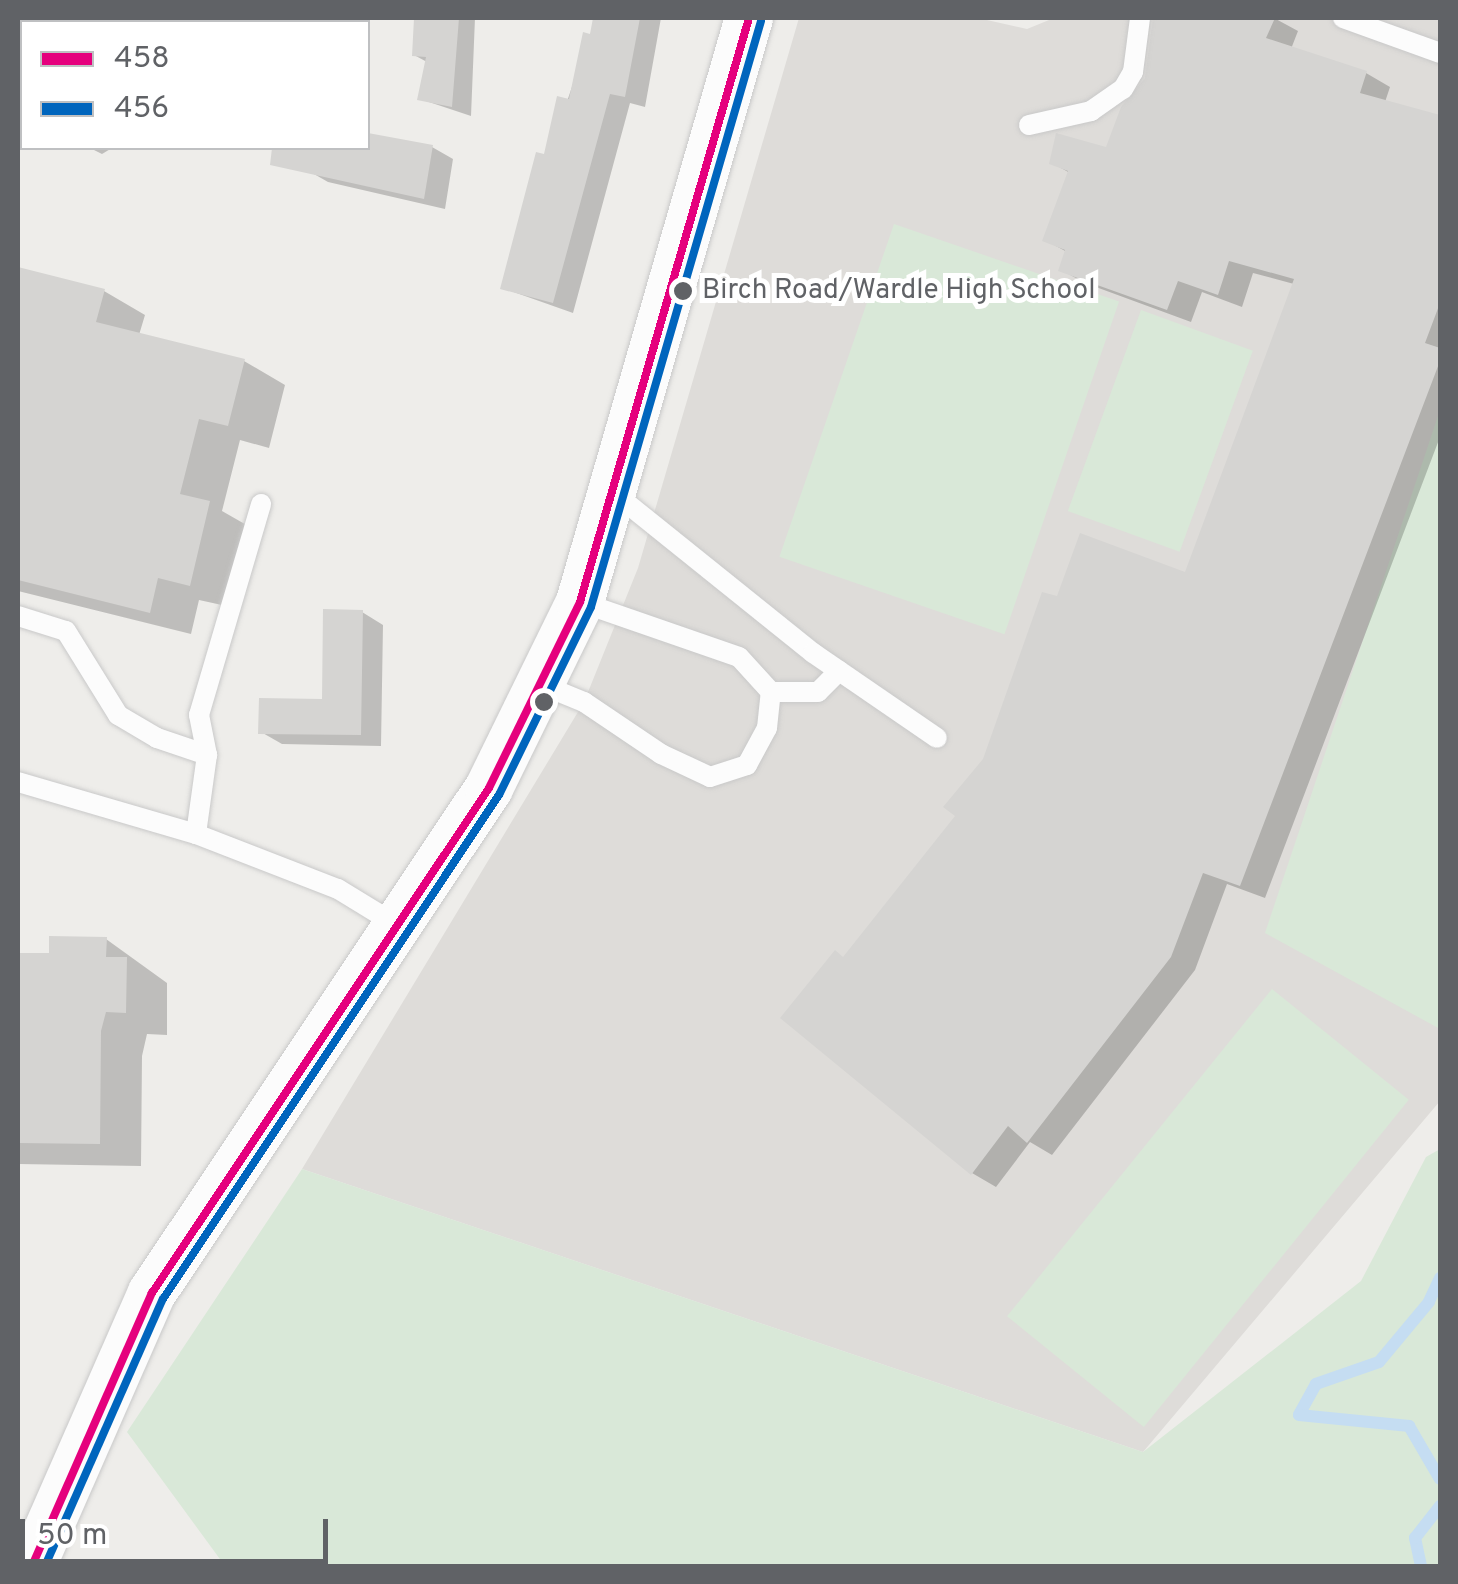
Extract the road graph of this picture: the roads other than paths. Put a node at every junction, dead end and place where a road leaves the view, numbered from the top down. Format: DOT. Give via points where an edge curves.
graph roads {
  1 [pos="749,18"];
  2 [pos="1140,18"];
  3 [pos="1343,18"];
  4 [pos="1440,53"];
  5 [pos="1028,125"];
  6 [pos="612,492"];
  7 [pos="261,504"];
  8 [pos="580,602"];
  9 [pos="18,616"];
  10 [pos="839,672"];
  11 [pos="540,684"];
  12 [pos="771,692"];
  13 [pos="937,738"];
  14 [pos="207,755"];
  15 [pos="18,782"];
  16 [pos="196,834"];
  17 [pos="398,924"];
  18 [pos="32,1566"];
  1 -- 6 [label="street"];
  2 -- 5 [label="lane" via="1133,72 1123,88 1091,110"];
  3 -- 4 [label="lane"];
  6 -- 8 [label="street"];
  6 -- 10 [label="lane"];
  7 -- 14 [label="lane" via="199,715"];
  8 -- 11 [label="street"];
  8 -- 12 [label="lane" via="739,657"];
  9 -- 14 [label="lane" via="66,631 118,715 156,738"];
  10 -- 12 [label="lane" via="818,692"];
  10 -- 13 [label="lane"];
  11 -- 12 [label="lane" via="584,702 661,754 710,776 747,765 766,728"];
  11 -- 17 [label="street" via="489,788"];
  14 -- 16 [label="lane"];
  15 -- 16 [label="lane"];
  16 -- 17 [label="lane" via="338,889"];
  17 -- 18 [label="street" via="152,1294"];
}
